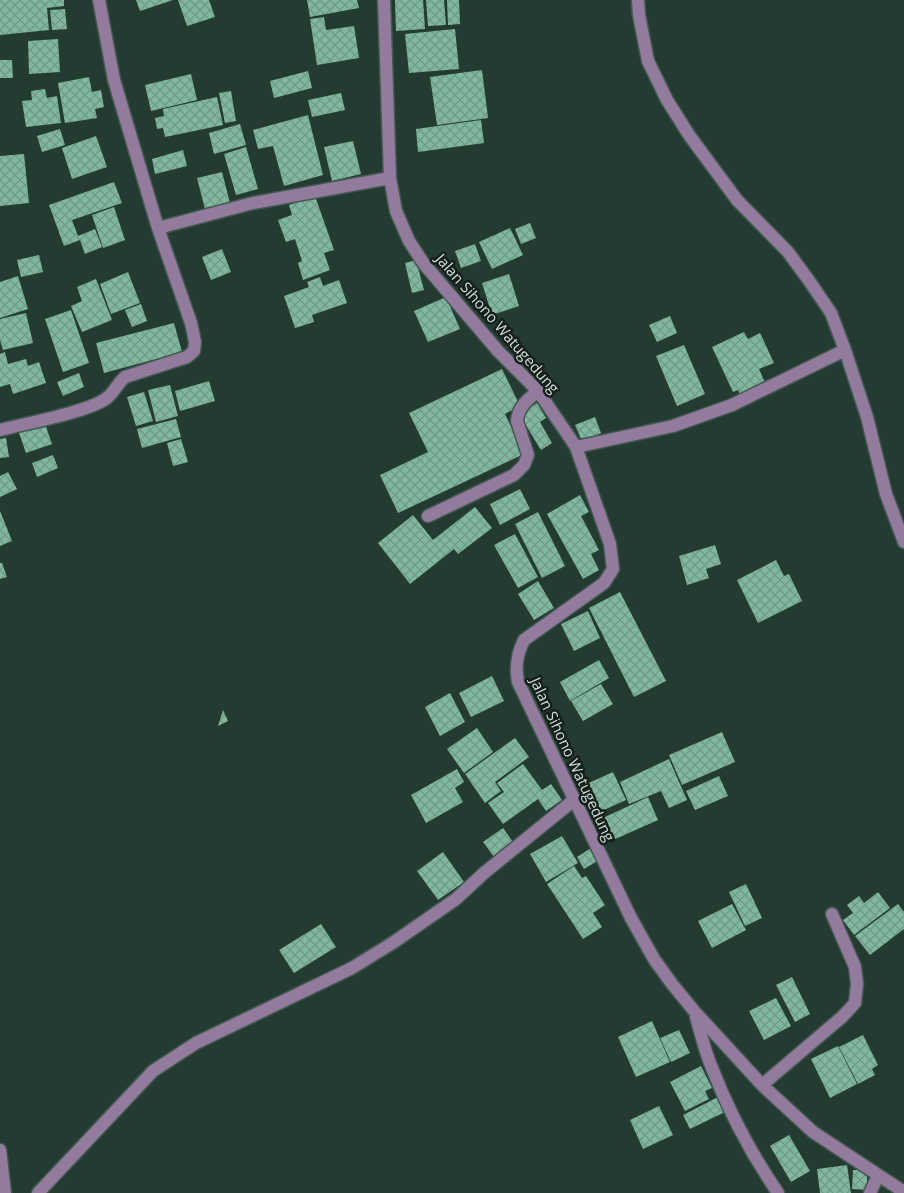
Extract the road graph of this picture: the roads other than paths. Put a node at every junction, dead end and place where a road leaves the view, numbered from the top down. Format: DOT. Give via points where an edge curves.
graph roads {
  1 [pos="99,0"];
  2 [pos="384,0"];
  3 [pos="638,0"];
  4 [pos="390,178"];
  5 [pos="158,228"];
  6 [pos="845,350"];
  7 [pos="538,391"];
  8 [pos="0,430"];
  9 [pos="576,447"];
  10 [pos="428,516"];
  11 [pos="904,542"];
  12 [pos="574,800"];
  13 [pos="832,914"];
  14 [pos="695,1012"];
  15 [pos="762,1085"];
  16 [pos="0,1150"];
  17 [pos="878,1176"];
  18 [pos="904,1192"];
  19 [pos="4,1193"];
  20 [pos="38,1193"];
  21 [pos="778,1193"];
  22 [pos="870,1193"];
  1 -- 5 [label="street" via="114,80"];
  2 -- 4 [label="street, Jalan Sihono Watugedung"];
  3 -- 6 [label="street" via="648,61 667,100 737,200 788,252 810,282 831,313"];
  4 -- 5 [label="street" via="253,203"];
  4 -- 7 [label="street, Jalan Sihono Watugedung" via="396,211 409,241 424,264 498,351"];
  5 -- 8 [label="street" via="191,323 194,351 187,357 125,377 108,397 88,407"];
  6 -- 9 [label="street" via="732,405 673,426"];
  6 -- 11 [label="street" via="867,417 886,494"];
  7 -- 9 [label="street, Jalan Sihono Watugedung"];
  7 -- 10 [label="street" via="522,405 516,421 528,455 524,466 514,475"];
  9 -- 12 [label="street, Jalan Sihono Watugedung" via="610,544 613,569 604,583 524,640 517,653 516,669 518,682"];
  12 -- 14 [label="street, Jalan Sihono Watugedung" via="654,959"];
  12 -- 20 [label="street" via="456,899 394,942 352,968 196,1043 153,1071"];
  13 -- 15 [label="street" via="855,967 855,1002 842,1017"];
  14 -- 15 [label="street, Jalan Sihono Watugedung"];
  14 -- 21 [label="street" via="712,1068 730,1110"];
  15 -- 17 [label="street, Jalan Sihono Watugedung" via="812,1132"];
  16 -- 19 [label="street"];
  17 -- 18 [label="street, Jalan Sihono Watugedung"];
  17 -- 22 [label="street"];
}
